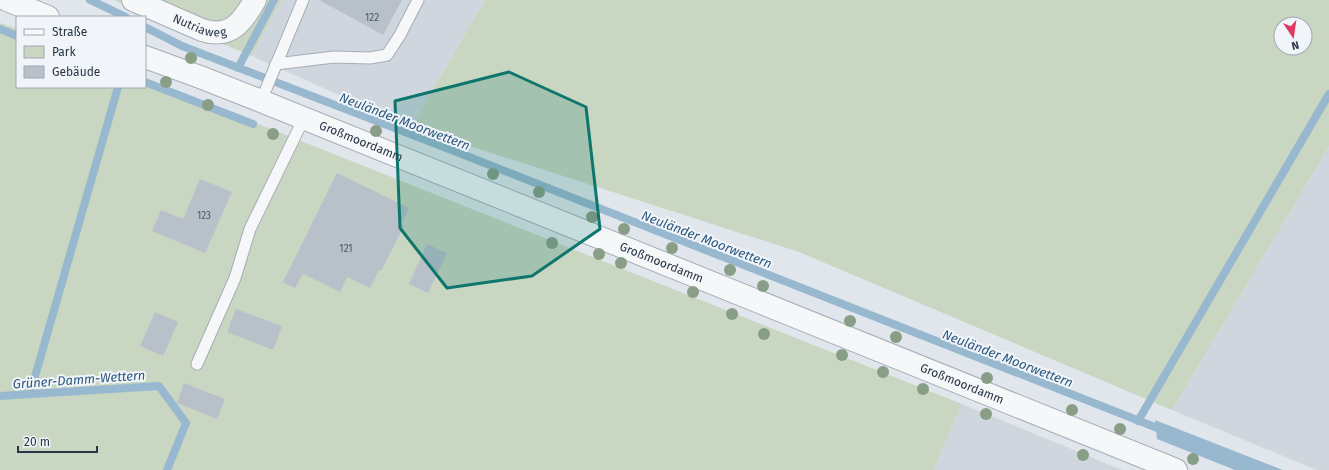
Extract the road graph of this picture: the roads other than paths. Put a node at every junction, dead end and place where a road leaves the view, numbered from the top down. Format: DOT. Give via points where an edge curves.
graph roads {
  1 [pos="7,0"];
  2 [pos="133,0"];
  3 [pos="255,0"];
  4 [pos="303,0"];
  5 [pos="418,0"];
  6 [pos="46,16"];
  7 [pos="146,57"];
  8 [pos="275,67"];
  9 [pos="263,94"];
  10 [pos="304,118"];
  11 [pos="197,364"];
  12 [pos="1176,470"];
  1 -- 6 [label="street"];
  2 -- 3 [label="street, Nutriaweg" via="210,33 226,32 234,28 248,13"];
  4 -- 8 [label="lane"];
  5 -- 8 [label="lane" via="387,55 370,58 334,57"];
  7 -- 9 [label="street, Großmoordamm" via="200,77"];
  8 -- 9 [label="lane"];
  9 -- 10 [label="street, Großmoordamm"];
  10 -- 11 [label="lane" via="250,229 235,278"];
  10 -- 12 [label="street, Großmoordamm"];
}
